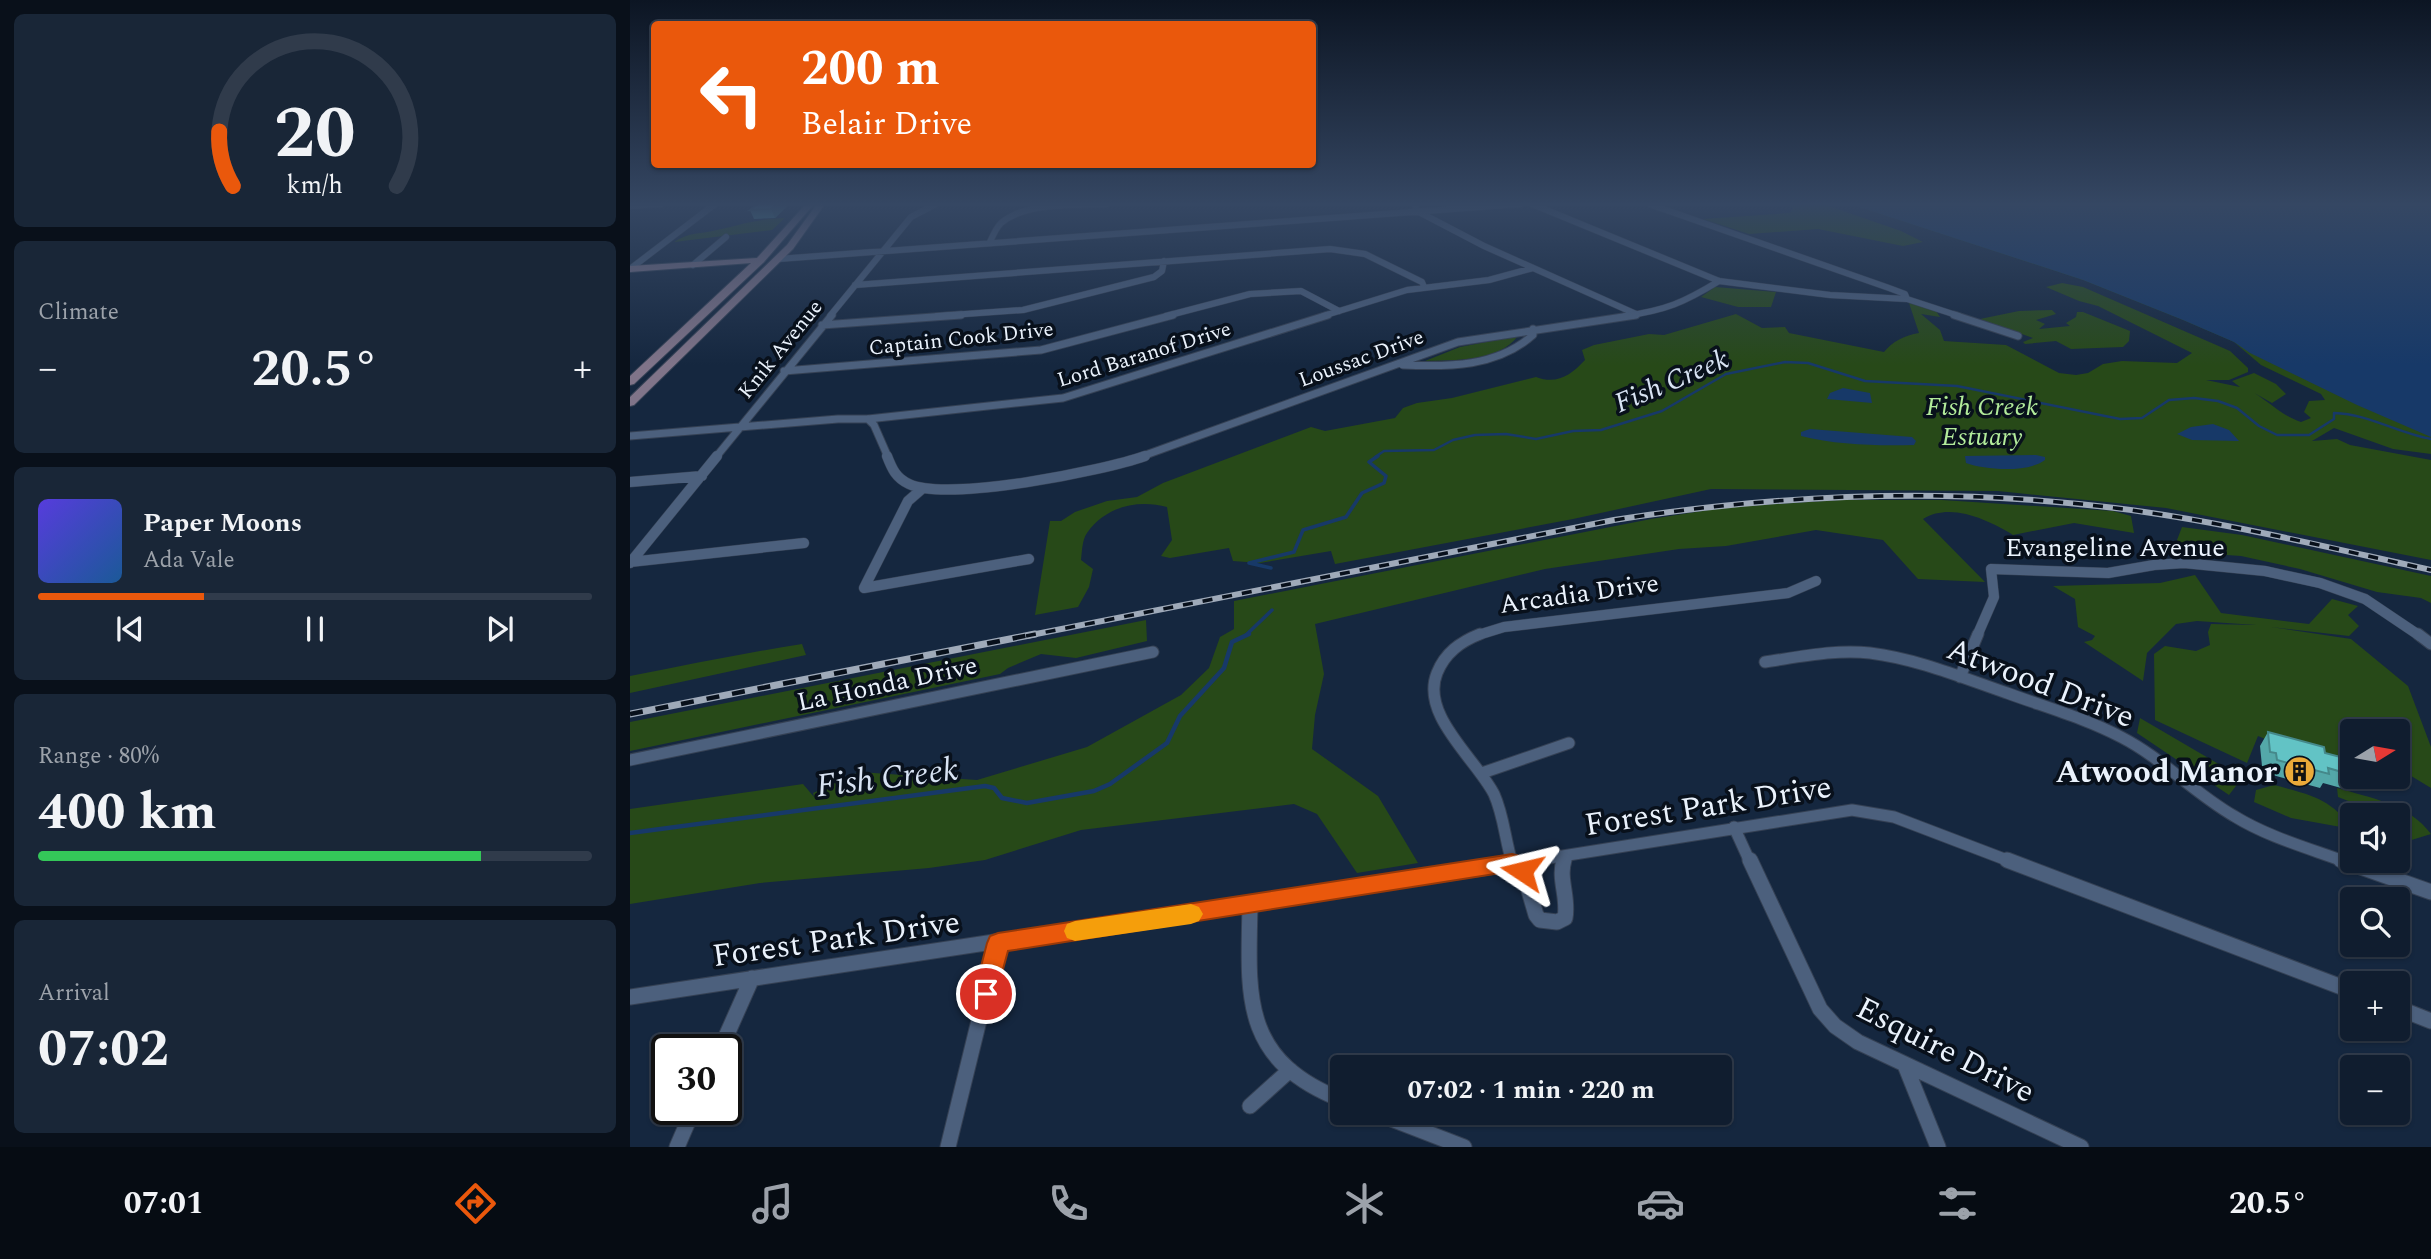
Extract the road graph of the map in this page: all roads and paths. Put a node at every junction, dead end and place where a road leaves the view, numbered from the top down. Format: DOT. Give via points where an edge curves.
graph roads {
  1 [pos="645,258"];
  2 [pos="702,258"];
  3 [pos="761,258"];
  4 [pos="795,258"];
  5 [pos="878,258"];
  6 [pos="1210,258"];
  7 [pos="1372,258"];
  8 [pos="1512,258"];
  9 [pos="1663,258"];
  10 [pos="1802,258"];
  11 [pos="778,259"];
  12 [pos="759,260"];
  13 [pos="1164,261"];
  14 [pos="693,265"];
  15 [pos="1533,268"];
  16 [pos="630,269"];
  17 [pos="1720,281"];
  18 [pos="855,285"];
  19 [pos="1424,287"];
  20 [pos="1907,299"];
  21 [pos="1339,311"];
  22 [pos="1637,314"];
  23 [pos="822,325"];
  24 [pos="1533,329"];
  25 [pos="2018,336"];
  26 [pos="1396,364"];
  27 [pos="784,371"];
  28 [pos="630,382"];
  29 [pos="630,403"];
  30 [pos="867,419"];
  31 [pos="738,427"];
  32 [pos="630,436"];
  33 [pos="702,476"];
  34 [pos="630,482"];
  35 [pos="923,488"];
  36 [pos="804,543"];
  37 [pos="1029,559"];
  38 [pos="630,562"];
  39 [pos="1816,581"];
  40 [pos="2431,644"];
  41 [pos="1153,652"];
  42 [pos="1765,662"];
  43 [pos="1960,677"];
  44 [pos="1569,743"];
  45 [pos="630,760"];
  46 [pos="1482,773"];
  47 [pos="1734,827"];
  48 [pos="1566,856"];
  49 [pos="1512,862"];
  50 [pos="2431,892"];
  51 [pos="1250,905"];
  52 [pos="998,943"];
  53 [pos="752,978"];
  54 [pos="2340,986"];
  55 [pos="630,997"];
  56 [pos="2410,1013"];
  57 [pos="2431,1021"];
  58 [pos="727,1034"];
  59 [pos="1905,1065"];
  60 [pos="1290,1070"];
  61 [pos="1330,1096"];
  62 [pos="1250,1106"];
  63 [pos="687,1125"];
  64 [pos="1407,1125"];
  65 [pos="677,1147"];
  66 [pos="948,1147"];
  67 [pos="1464,1147"];
  68 [pos="1938,1147"];
  69 [pos="2081,1147"];
  1 -- 16 [label="street"];
  2 -- 14 [label="street"];
  3 -- 12 [label="main road"];
  4 -- 11 [label="street"];
  5 -- 18 [label="street, Knik Avenue"];
  6 -- 13 [label="street"];
  7 -- 19 [label="street"];
  8 -- 15 [label="street"];
  9 -- 17 [label="street"];
  10 -- 20 [label="street" via="1905,294"];
  11 -- 12 [label="main road"];
  11 -- 29 [label="main road"];
  12 -- 14 [label="main road"];
  12 -- 28 [label="main road"];
  13 -- 18 [label="street"];
  13 -- 23 [label="street" via="1162,271 1154,277 1032,309"];
  14 -- 16 [label="main road"];
  15 -- 19 [label="street, Lord Baranof Drive" via="1480,281"];
  15 -- 22 [label="street"];
  17 -- 20 [label="street"];
  17 -- 22 [label="street, Loussac Drive" via="1676,306"];
  18 -- 23 [label="street, Knik Avenue"];
  19 -- 21 [label="street, Lord Baranof Drive"];
  20 -- 25 [label="street"];
  21 -- 27 [label="street, Captain Cook Drive" via="1296,290 1250,293 1041,350"];
  21 -- 30 [label="street, Lord Baranof Drive" via="1063,398"];
  22 -- 24 [label="street, Loussac Drive"];
  23 -- 27 [label="street, Knik Avenue"];
  24 -- 26 [label="street, Loussac Drive" via="1458,342"];
  24 -- 26 [label="street" via="1533,335 1520,346 1489,359 1424,366"];
  26 -- 35 [label="street, Loussac Drive" via="1095,471 1046,480"];
  27 -- 31 [label="street, Knik Avenue"];
  30 -- 31 [label="street, Lord Baranof Drive"];
  30 -- 35 [label="street, Loussac Drive" via="874,425 895,475"];
  31 -- 32 [label="street, Lord Baranof Drive"];
  31 -- 33 [label="street, Knik Avenue"];
  33 -- 34 [label="street"];
  33 -- 38 [label="street, Knik Avenue"];
  35 -- 37 [label="street" via="908,501 864,588"];
  36 -- 38 [label="street"];
  39 -- 46 [label="street, Arcadia Drive" via="1788,593 1504,627 1464,641 1440,664 1432,697 1438,715"];
  40 -- 43 [label="street, Evangeline Avenue" via="2356,595 2247,569 2203,564 2162,564 2110,573 1991,569 1994,597"];
  41 -- 45 [label="street, La Honda Drive"];
  42 -- 43 [label="street, Atwood Drive" via="1869,653"];
  43 -- 50 [label="street, Atwood Drive" via="2121,737 2260,831"];
  44 -- 46 [label="street"];
  46 -- 49 [label="street, Arcadia Drive" via="1507,829"];
  47 -- 48 [label="street, Forest Park Drive"];
  47 -- 54 [label="street, Forest Park Drive" via="1836,811 1878,813"];
  47 -- 59 [label="street, Esquire Drive" via="1820,1009 1846,1035"];
  48 -- 49 [label="street, Forest Park Drive"];
  48 -- 49 [label="street, Arcadia Drive" via="1560,871 1567,910 1565,918 1557,922 1534,913 1526,880"];
  49 -- 51 [label="street, Forest Park Drive"];
  51 -- 52 [label="street, Forest Park Drive"];
  51 -- 60 [label="street" via="1253,1014 1267,1043"];
  52 -- 53 [label="street, Forest Park Drive"];
  52 -- 66 [label="street"];
  53 -- 55 [label="street, Forest Park Drive"];
  53 -- 58 [label="street"];
  56 -- 57 [label="street"];
  59 -- 68 [label="street"];
  59 -- 69 [label="street, Esquire Drive"];
  60 -- 61 [label="street"];
  60 -- 62 [label="street"];
  63 -- 65 [label="street"];
  64 -- 67 [label="street"];
}
